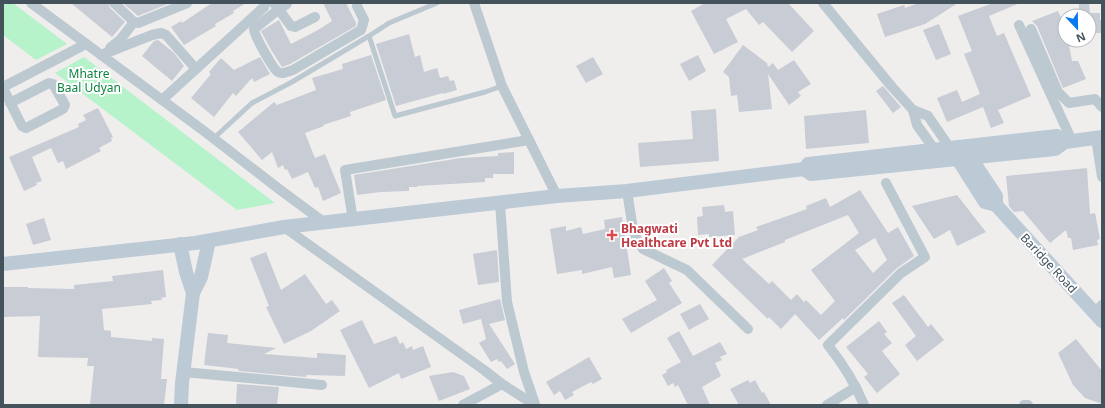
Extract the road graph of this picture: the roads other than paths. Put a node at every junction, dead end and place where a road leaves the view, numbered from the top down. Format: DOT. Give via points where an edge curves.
graph roads {
  1 [pos="31,3"];
  2 [pos="187,3"];
  3 [pos="266,3"];
  4 [pos="437,3"];
  5 [pos="474,3"];
  6 [pos="823,3"];
  7 [pos="119,5"];
  8 [pos="280,5"];
  9 [pos="174,6"];
  10 [pos="357,6"];
  11 [pos="315,17"];
  12 [pos="134,22"];
  13 [pos="1019,25"];
  14 [pos="1031,29"];
  15 [pos="369,36"];
  16 [pos="86,44"];
  17 [pos="99,53"];
  18 [pos="196,69"];
  19 [pos="502,86"];
  20 [pos="3,88"];
  21 [pos="162,100"];
  22 [pos="10,103"];
  23 [pos="1102,107"];
  24 [pos="913,110"];
  25 [pos="1099,137"];
  26 [pos="214,138"];
  27 [pos="529,140"];
  28 [pos="1069,141"];
  29 [pos="961,153"];
  30 [pos="939,156"];
  31 [pos="1102,177"];
  32 [pos="886,183"];
  33 [pos="627,191"];
  34 [pos="557,196"];
  35 [pos="500,203"];
  36 [pos="353,220"];
  37 [pos="325,223"];
  38 [pos="284,227"];
  39 [pos="209,241"];
  40 [pos="180,244"];
  41 [pos="3,264"];
  42 [pos="193,293"];
  43 [pos="1100,312"];
  44 [pos="748,329"];
  45 [pos="184,372"];
  46 [pos="502,384"];
  47 [pos="322,385"];
  48 [pos="856,387"];
  49 [pos="181,405"];
  50 [pos="463,405"];
  51 [pos="535,405"];
  52 [pos="827,405"];
  53 [pos="864,405"];
  54 [pos="1023,405"];
  55 [pos="1028,405"];
  1 -- 16 [label="street"];
  2 -- 9 [label="street"];
  3 -- 18 [label="street"];
  4 -- 15 [label="lane" via="389,24"];
  5 -- 19 [label="street"];
  6 -- 24 [label="street"];
  7 -- 12 [label="street"];
  8 -- 10 [label="street" via="254,29 254,32 277,71 282,73 293,70 361,30 364,20"];
  8 -- 11 [label="street" via="291,26 296,27"];
  9 -- 12 [label="street" via="138,23"];
  12 -- 17 [label="street" via="111,48"];
  13 -- 28 [label="street"];
  14 -- 23 [label="street" via="1058,92 1064,99 1069,103 1095,99"];
  15 -- 19 [label="lane" via="395,116"];
  15 -- 26 [label="lane" via="252,104"];
  16 -- 17 [label="street"];
  16 -- 20 [label="street"];
  17 -- 18 [label="street" via="161,33 166,35"];
  17 -- 21 [label="street"];
  18 -- 21 [label="street"];
  19 -- 27 [label="street"];
  20 -- 22 [label="street"];
  21 -- 26 [label="street"];
  22 -- 22 [label="street" via="22,126 26,128 63,109 64,105 53,84 49,83"];
  24 -- 29 [label="street" via="928,116"];
  24 -- 30 [label="street" via="917,125"];
  25 -- 28 [label="main road"];
  25 -- 31 [label="street"];
  26 -- 37 [label="street"];
  27 -- 34 [label="street"];
  27 -- 36 [label="street" via="345,170"];
  28 -- 29 [label="main road" via="1055,149"];
  29 -- 30 [label="main road"];
  29 -- 43 [label="main road, Baridge Road" via="996,196 996,205"];
  30 -- 33 [label="main road" via="811,174 804,169"];
  32 -- 48 [label="street" via="925,257 901,272 828,345"];
  33 -- 34 [label="main road"];
  33 -- 44 [label="street" via="633,229 643,249 687,270"];
  34 -- 35 [label="main road"];
  35 -- 36 [label="main road"];
  35 -- 51 [label="street" via="507,302"];
  36 -- 37 [label="main road"];
  37 -- 38 [label="main road"];
  38 -- 39 [label="main road"];
  38 -- 46 [label="street"];
  39 -- 40 [label="main road"];
  39 -- 42 [label="main road" via="201,277"];
  40 -- 41 [label="main road"];
  40 -- 42 [label="main road"];
  42 -- 45 [label="main road"];
  45 -- 47 [label="street"];
  45 -- 49 [label="main road"];
  46 -- 50 [label="street"];
  46 -- 51 [label="street"];
  48 -- 52 [label="street"];
  48 -- 53 [label="street"];
  54 -- 55 [label="street"];
}
